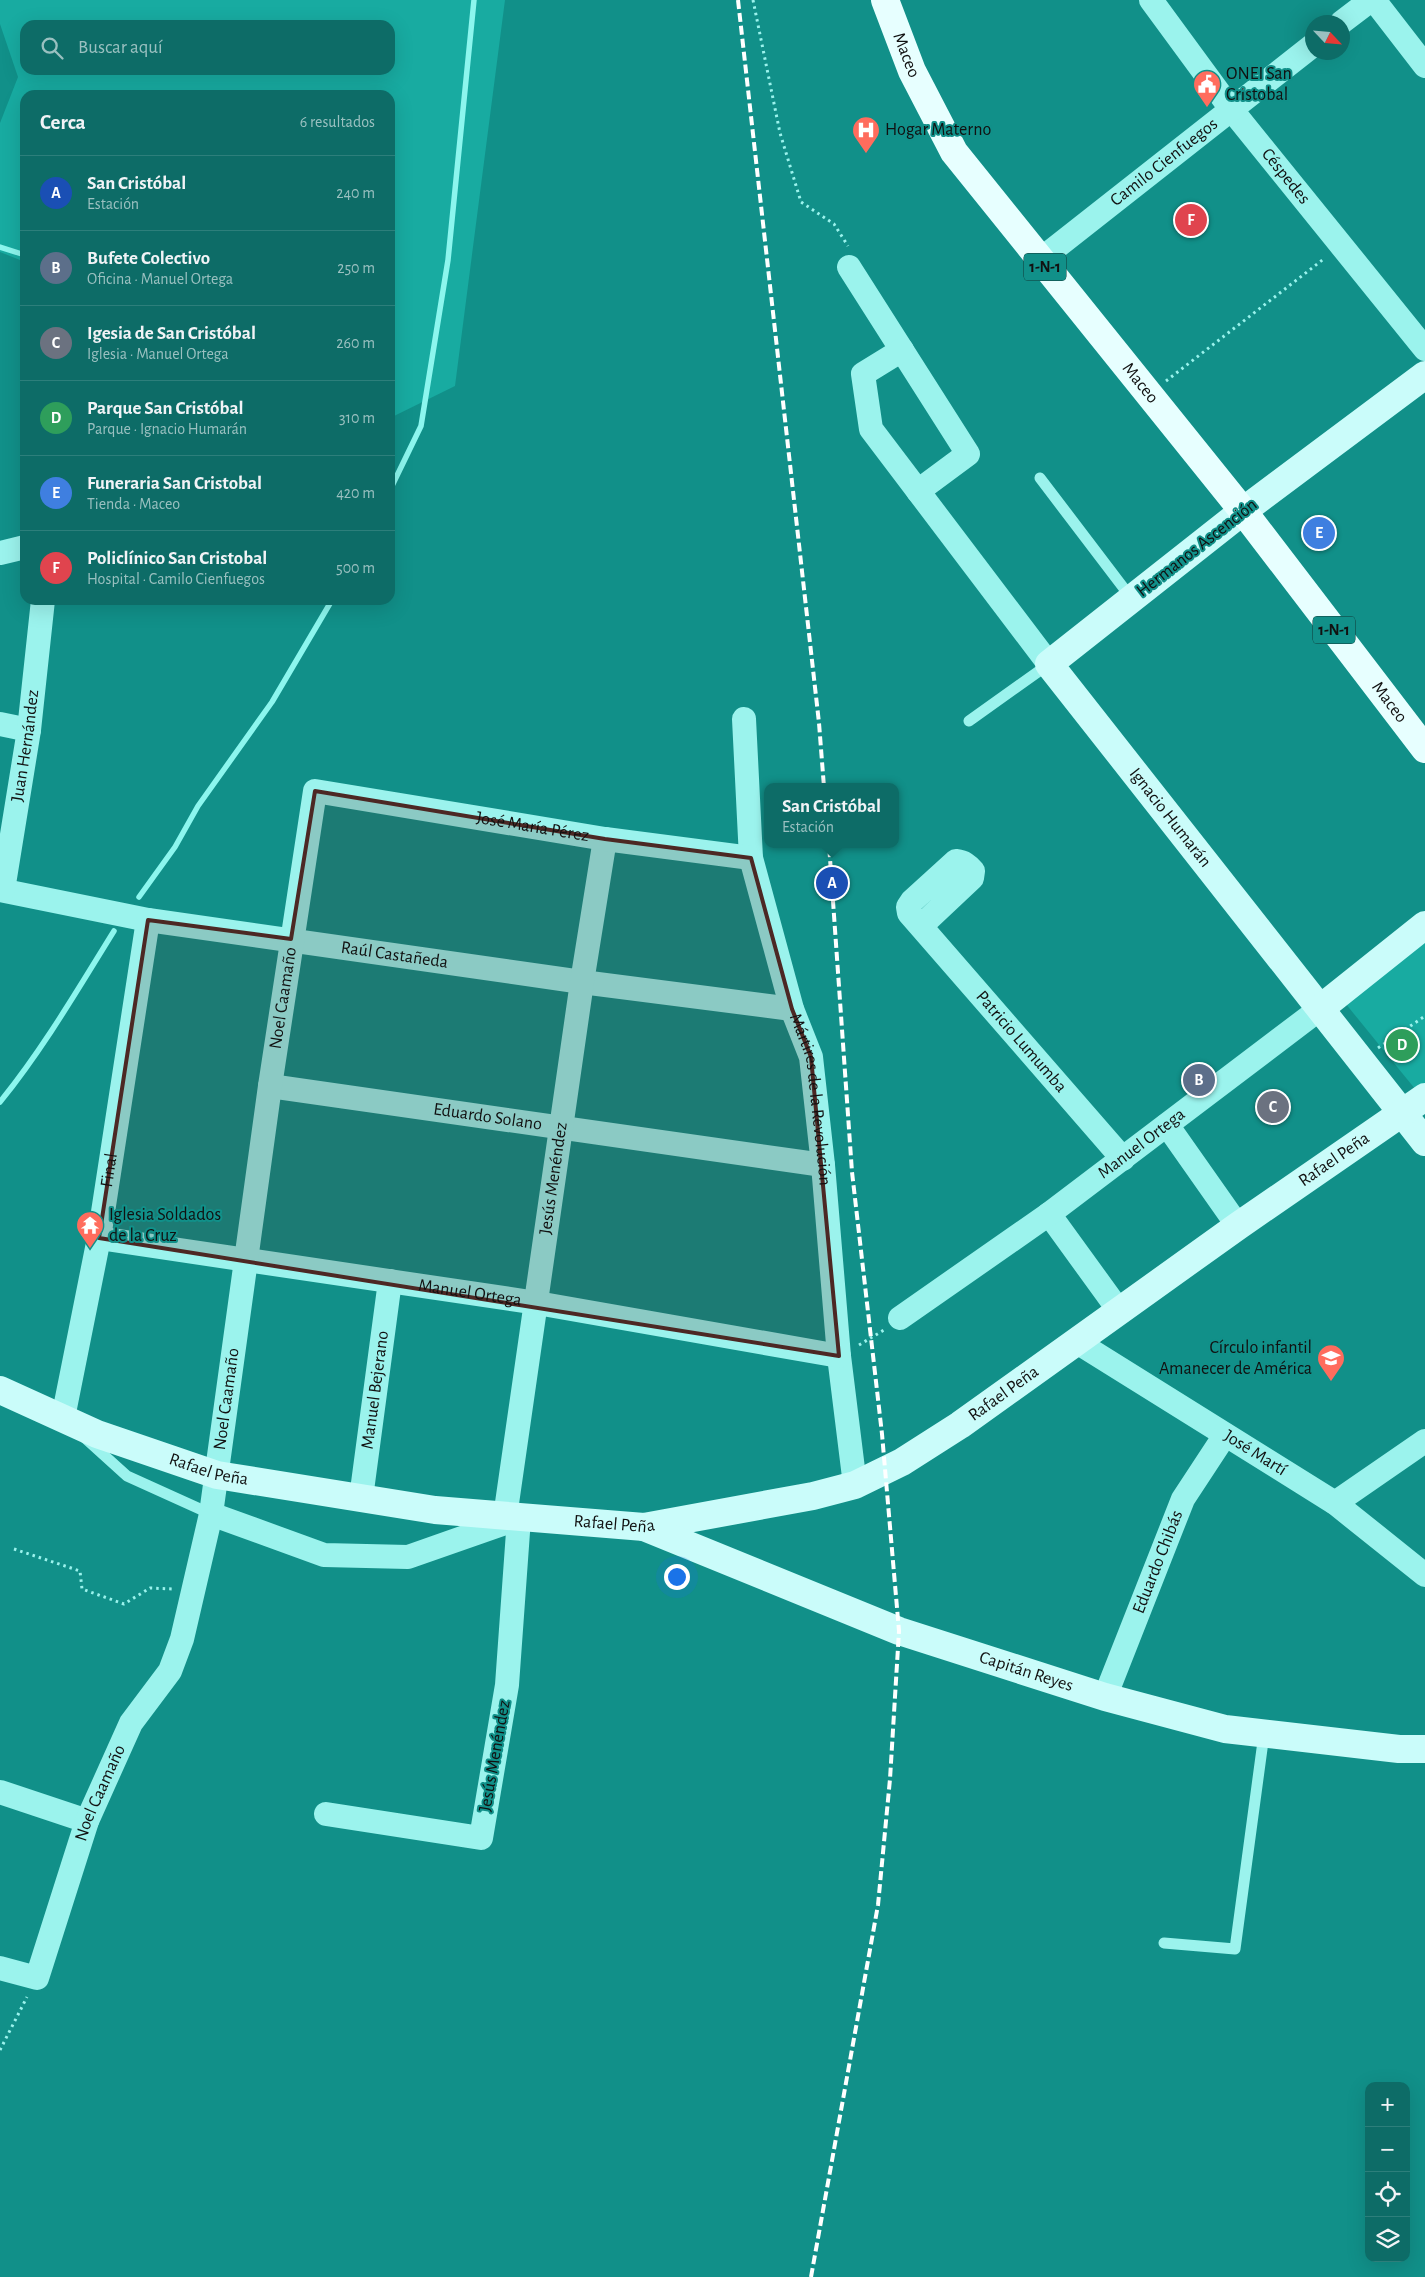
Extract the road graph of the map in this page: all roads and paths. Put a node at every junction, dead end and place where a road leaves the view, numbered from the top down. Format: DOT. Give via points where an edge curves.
graph roads {
  1 [pos="753,0"];
  2 [pos="886,0"];
  3 [pos="1151,0"];
  4 [pos="1373,0"];
  5 [pos="1350,16"];
  6 [pos="1305,51"];
  7 [pos="1425,66"];
  8 [pos="1231,109"];
  9 [pos="834,224"];
  10 [pos="1341,246"];
  11 [pos="1040,260"];
  12 [pos="849,267"];
  13 [pos="1425,349"];
  14 [pos="902,350"];
  15 [pos="1425,375"];
  16 [pos="1148,394"];
  17 [pos="1040,478"];
  18 [pos="918,491"];
  19 [pos="1243,511"];
  20 [pos="20,548"];
  21 [pos="0,553"];
  22 [pos="1132,599"];
  23 [pos="42,605"];
  24 [pos="1049,664"];
  25 [pos="744,719"];
  26 [pos="969,721"];
  27 [pos="0,724"];
  28 [pos="29,730"];
  29 [pos="1425,749"];
  30 [pos="315,791"];
  31 [pos="605,839"];
  32 [pos="751,858"];
  33 [pos="1,890"];
  34 [pos="148,920"];
  35 [pos="1425,925"];
  36 [pos="920,926"];
  37 [pos="291,939"];
  38 [pos="582,982"];
  39 [pos="1321,1008"];
  40 [pos="792,1009"];
  41 [pos="1425,1016"];
  42 [pos="1361,1060"];
  43 [pos="270,1086"];
  44 [pos="1425,1097"];
  45 [pos="1403,1114"];
  46 [pos="1167,1125"];
  47 [pos="562,1128"];
  48 [pos="1425,1142"];
  49 [pos="1123,1159"];
  50 [pos="823,1165"];
  51 [pos="1049,1214"];
  52 [pos="1238,1226"];
  53 [pos="99,1238"];
  54 [pos="246,1260"];
  55 [pos="390,1282"];
  56 [pos="537,1303"];
  57 [pos="1120,1312"];
  58 [pos="900,1318"];
  59 [pos="1077,1342"];
  60 [pos="839,1356"];
  61 [pos="0,1390"];
  62 [pos="63,1418"];
  63 [pos="1225,1435"];
  64 [pos="1425,1441"];
  65 [pos="217,1475"];
  66 [pos="855,1485"];
  67 [pos="361,1498"];
  68 [pos="1335,1503"];
  69 [pos="211,1514"];
  70 [pos="512,1517"];
  71 [pos="644,1527"];
  72 [pos="14,1548"];
  73 [pos="1425,1575"];
  74 [pos="194,1588"];
  75 [pos="1104,1697"];
  76 [pos="1264,1734"];
  77 [pos="1425,1749"];
  78 [pos="0,1792"];
  79 [pos="326,1814"];
  80 [pos="87,1821"];
  81 [pos="1164,1943"];
  82 [pos="0,1968"];
  83 [pos="37,1978"];
  84 [pos="0,2050"];
  1 -- 9 [label="path" via="780,133 801,202"];
  2 -- 11 [label="main road, Maceo / 1-N-1" via="912,71 949,143"];
  3 -- 8 [label="street, Céspedes"];
  4 -- 5 [label="street"];
  4 -- 7 [label="street"];
  6 -- 8 [label="street, Camilo Cienfuegos"];
  8 -- 10 [label="street, Céspedes"];
  8 -- 11 [label="street, Camilo Cienfuegos"];
  10 -- 13 [label="street, Céspedes"];
  10 -- 16 [label="path"];
  11 -- 16 [label="main road, Maceo / 1-N-1"];
  12 -- 14 [label="street"];
  14 -- 18 [label="street, Ignacio Humarán" via="863,374 871,429"];
  14 -- 18 [label="street" via="968,454"];
  15 -- 19 [label="street, Hermanos Ascención"];
  16 -- 19 [label="main road, Maceo / 1-N-1"];
  17 -- 22 [label="lane"];
  18 -- 24 [label="street, Ignacio Humarán"];
  19 -- 22 [label="street, Hermanos Ascención"];
  19 -- 29 [label="main road, Maceo / 1-N-1"];
  20 -- 21 [label="street"];
  22 -- 24 [label="street, Hermanos Ascención"];
  23 -- 28 [label="street, Juan Hernández"];
  24 -- 26 [label="lane, Hermanos Ascención"];
  24 -- 39 [label="street, Ignacio Humarán"];
  25 -- 32 [label="street, Mártires de la Revolución"];
  27 -- 28 [label="street"];
  28 -- 33 [label="street, Juan Hernández"];
  30 -- 31 [label="street, José María Pérez"];
  30 -- 37 [label="street, Noel Caamaño"];
  31 -- 32 [label="street, José María Pérez"];
  31 -- 38 [label="street, Jesús Menéndez"];
  32 -- 40 [label="street, Mártires de la Revolución"];
  33 -- 34 [label="street, Raúl Castañeda"];
  34 -- 37 [label="street, Raúl Castañeda"];
  34 -- 53 [label="street, Final"];
  35 -- 39 [label="street, Manuel Ortega"];
  36 -- 49 [label="street, Patricio Lumumba"];
  37 -- 38 [label="street, Raúl Castañeda"];
  37 -- 43 [label="street, Noel Caamaño"];
  38 -- 40 [label="street, Raúl Castañeda"];
  38 -- 47 [label="street, Jesús Menéndez"];
  39 -- 42 [label="street, Ignacio Humarán"];
  39 -- 46 [label="street, Manuel Ortega"];
  40 -- 50 [label="street, Mártires de la Revolución" via="811,1057"];
  41 -- 42 [label="path"];
  42 -- 45 [label="street, Ignacio Humarán"];
  43 -- 47 [label="street, Eduardo Solano"];
  43 -- 54 [label="street, Noel Caamaño"];
  44 -- 45 [label="street, Rafael Peña"];
  45 -- 48 [label="street, Ignacio Humarán"];
  45 -- 52 [label="street, Rafael Peña"];
  46 -- 49 [label="street, Manuel Ortega"];
  46 -- 52 [label="street"];
  47 -- 50 [label="street, Eduardo Solano"];
  47 -- 56 [label="street, Jesús Menéndez"];
  49 -- 51 [label="street, Manuel Ortega"];
  50 -- 60 [label="street, Mártires de la Revolución"];
  51 -- 57 [label="street"];
  51 -- 58 [label="street, Manuel Ortega"];
  52 -- 57 [label="street, Rafael Peña"];
  53 -- 54 [label="street, Manuel Ortega"];
  53 -- 62 [label="street, Final"];
  54 -- 55 [label="street, Manuel Ortega"];
  54 -- 65 [label="street, Noel Caamaño"];
  55 -- 56 [label="street, Manuel Ortega"];
  55 -- 67 [label="street, Manuel Bejerano"];
  56 -- 60 [label="street, Manuel Ortega"];
  56 -- 70 [label="street, Jesús Menéndez"];
  57 -- 59 [label="street, Rafael Peña"];
  58 -- 60 [label="path"];
  59 -- 63 [label="street, José Martí"];
  59 -- 66 [label="street, Rafael Peña" via="960,1425 902,1462"];
  60 -- 66 [label="street, Mártires de la Revolución"];
  61 -- 62 [label="street, Rafael Peña"];
  62 -- 65 [label="street, Rafael Peña" via="98,1434"];
  62 -- 69 [label="lane" via="127,1476"];
  63 -- 68 [label="street, José Martí"];
  63 -- 75 [label="street, Eduardo Chibás" via="1182,1499"];
  64 -- 68 [label="street"];
  65 -- 67 [label="street, Rafael Peña"];
  65 -- 69 [label="street, Noel Caamaño"];
  66 -- 71 [label="street, Rafael Peña" via="813,1496"];
  67 -- 70 [label="street, Rafael Peña" via="435,1510"];
  68 -- 73 [label="street, José Martí"];
  69 -- 70 [label="street, Rafael Peña" via="324,1555 408,1557"];
  69 -- 74 [label="street, Noel Caamaño"];
  70 -- 71 [label="street, Rafael Peña"];
  70 -- 79 [label="street, Jesús Menéndez" via="507,1685 481,1838"];
  71 -- 75 [label="street, Capitán Reyes" via="900,1631"];
  72 -- 74 [label="path" via="80,1571 82,1588 124,1604 150,1588"];
  74 -- 80 [label="street, Noel Caamaño" via="182,1639 170,1670 131,1722"];
  75 -- 76 [label="street, Capitán Reyes" via="1225,1729"];
  76 -- 77 [label="street, Capitán Reyes"];
  76 -- 81 [label="lane" via="1235,1949"];
  78 -- 80 [label="street"];
  80 -- 83 [label="street, Noel Caamaño"];
  82 -- 83 [label="street"];
  83 -- 84 [label="path"];
}
